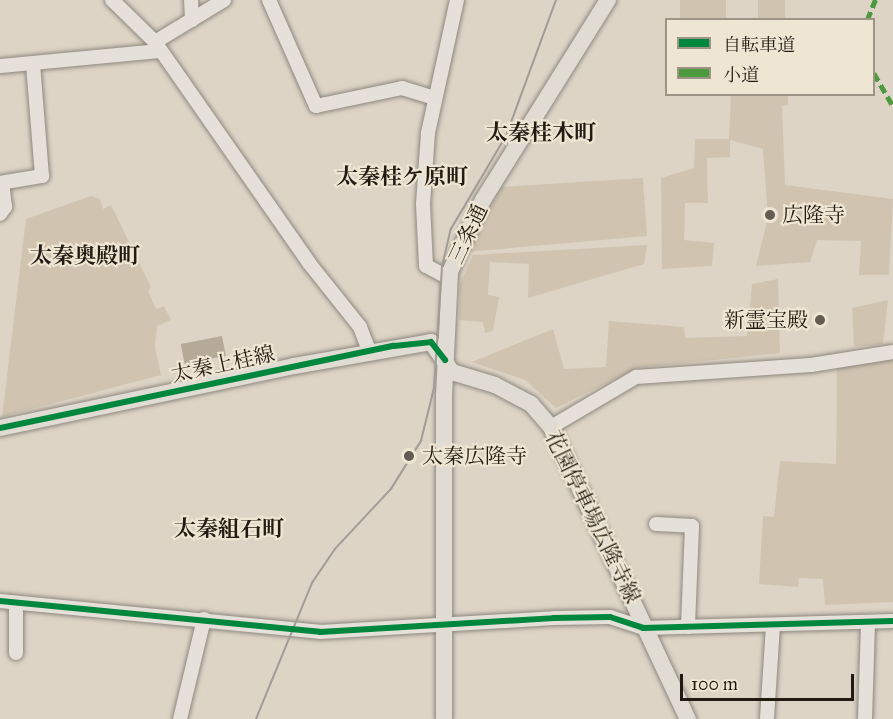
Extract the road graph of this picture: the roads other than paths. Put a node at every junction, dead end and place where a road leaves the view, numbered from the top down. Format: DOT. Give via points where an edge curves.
graph roads {
  1 [pos="191,0"];
  2 [pos="224,0"];
  3 [pos="269,0"];
  4 [pos="457,0"];
  5 [pos="608,0"];
  6 [pos="115,1"];
  7 [pos="192,20"];
  8 [pos="157,47"];
  9 [pos="33,63"];
  10 [pos="0,66"];
  11 [pos="434,98"];
  12 [pos="1,183"];
  13 [pos="0,214"];
  14 [pos="449,278"];
  15 [pos="369,351"];
  16 [pos="893,352"];
  17 [pos="445,360"];
  18 [pos="551,427"];
  19 [pos="0,428"];
  20 [pos="656,524"];
  21 [pos="0,601"];
  22 [pos="16,603"];
  23 [pos="204,619"];
  24 [pos="893,621"];
  25 [pos="868,622"];
  26 [pos="447,623"];
  27 [pos="773,624"];
  28 [pos="688,627"];
  29 [pos="643,628"];
  30 [pos="16,654"];
  31 [pos="767,717"];
  32 [pos="180,719"];
  33 [pos="444,719"];
  34 [pos="688,719"];
  35 [pos="865,719"];
  1 -- 7 [label="street"];
  2 -- 7 [label="street"];
  3 -- 11 [label="street" via="316,106 402,88"];
  4 -- 11 [label="street"];
  5 -- 14 [label="main road, 三条通" via="483,200 459,245"];
  6 -- 8 [label="street"];
  7 -- 8 [label="street"];
  8 -- 9 [label="street"];
  8 -- 15 [label="street" via="309,263 360,327"];
  9 -- 10 [label="street"];
  9 -- 12 [label="street" via="42,176"];
  11 -- 14 [label="street" via="423,204 426,266"];
  12 -- 13 [label="street" via="5,207"];
  14 -- 17 [label="main road, 三条通"];
  15 -- 17 [label="main road, 太秦上桂線" via="431,342"];
  15 -- 19 [label="main road, 太秦上桂線"];
  16 -- 18 [label="street" via="811,365 636,377"];
  17 -- 18 [label="main road, 花園停車場広隆寺線" via="452,372 495,385 531,404"];
  17 -- 26 [label="main road, 三条通"];
  18 -- 29 [label="main road, 花園停車場広隆寺線" via="636,605"];
  20 -- 28 [label="street" via="692,526"];
  21 -- 22 [label="street, 花園停車場広隆寺線"];
  22 -- 23 [label="street, 花園停車場広隆寺線"];
  22 -- 30 [label="street"];
  23 -- 26 [label="street, 花園停車場広隆寺線" via="320,632"];
  23 -- 32 [label="street"];
  24 -- 25 [label="street"];
  25 -- 27 [label="street"];
  25 -- 35 [label="street"];
  26 -- 29 [label="street, 花園停車場広隆寺線" via="610,617"];
  26 -- 33 [label="main road, 三条通"];
  27 -- 28 [label="street"];
  27 -- 31 [label="street"];
  28 -- 29 [label="street"];
  29 -- 34 [label="main road, 花園停車場広隆寺線"];
}
